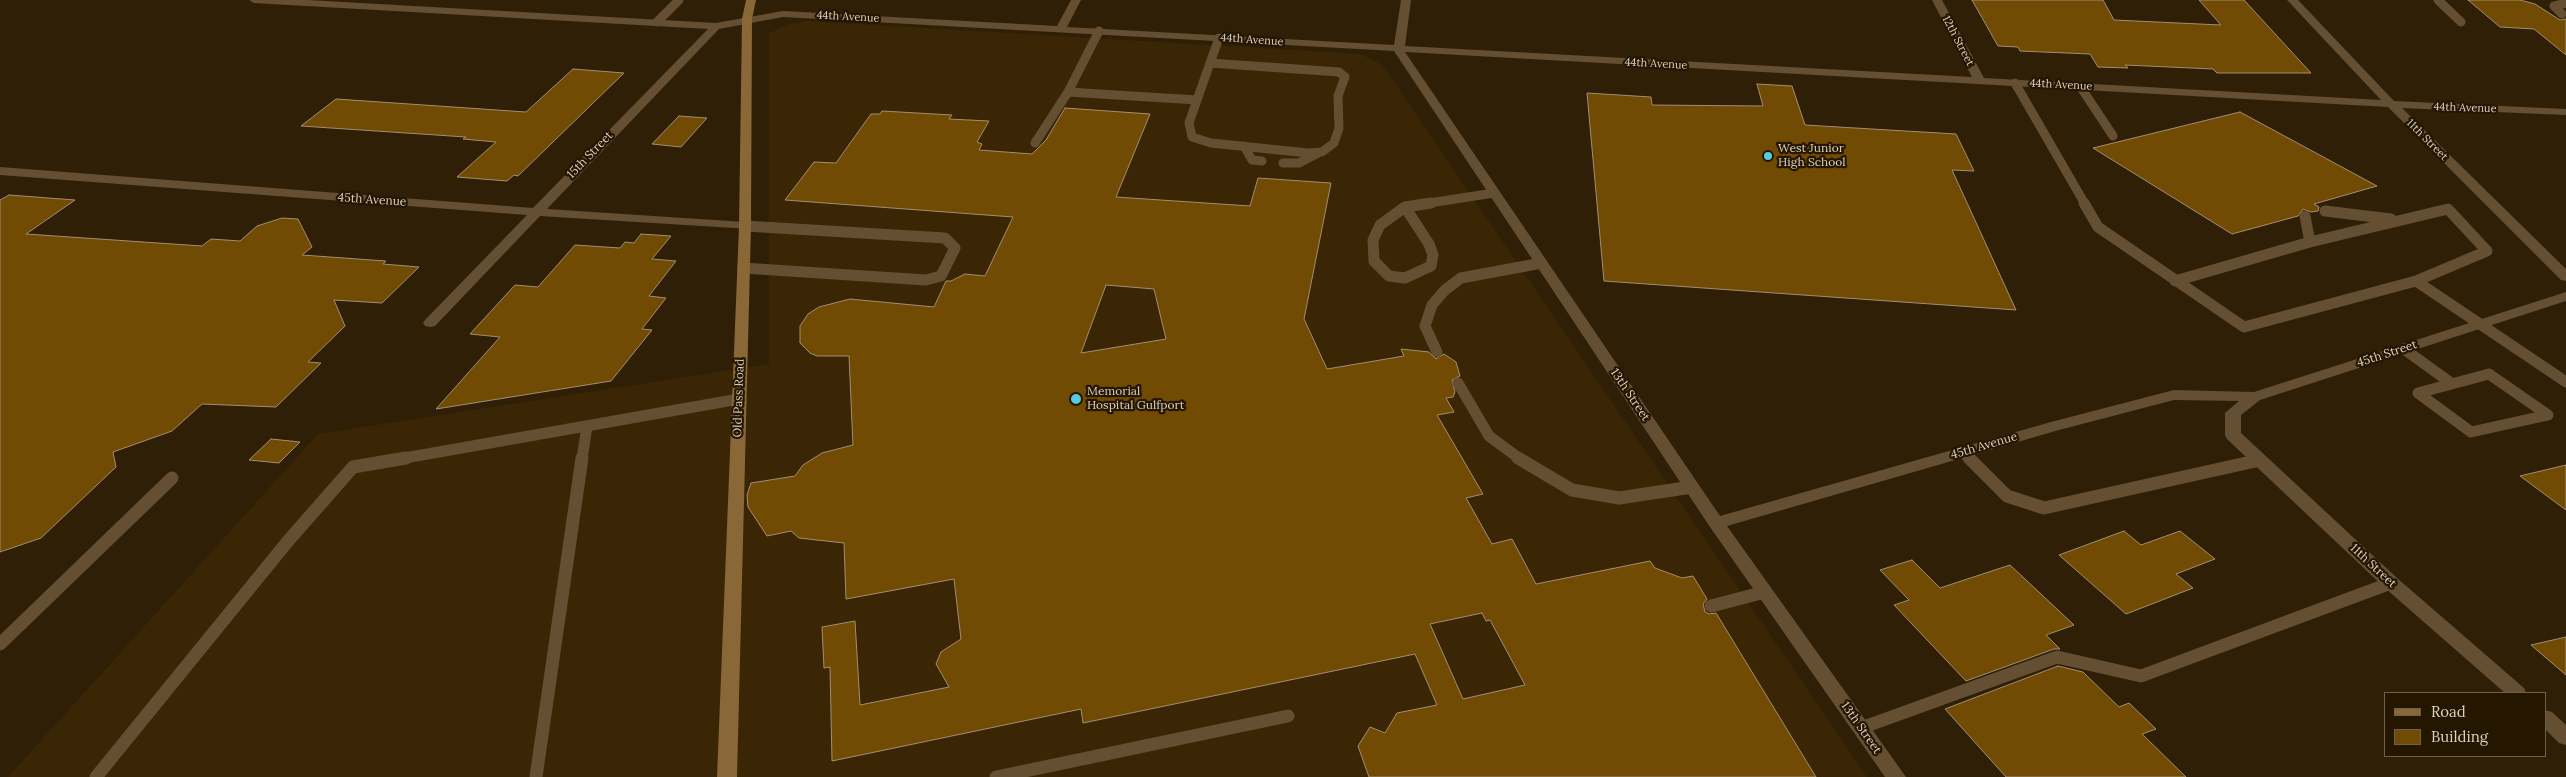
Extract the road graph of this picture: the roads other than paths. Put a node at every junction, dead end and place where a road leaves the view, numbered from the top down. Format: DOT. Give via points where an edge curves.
graph roads {
  1 [pos="254,0"];
  2 [pos="679,0"];
  3 [pos="751,0"];
  4 [pos="1076,0"];
  5 [pos="1406,0"];
  6 [pos="1936,0"];
  7 [pos="2292,0"];
  8 [pos="2438,0"];
  9 [pos="2566,3"];
  10 [pos="2562,14"];
  11 [pos="747,19"];
  12 [pos="657,22"];
  13 [pos="2461,22"];
  14 [pos="716,26"];
  15 [pos="1061,28"];
  16 [pos="1099,30"];
  17 [pos="1219,38"];
  18 [pos="1400,50"];
  19 [pos="1210,63"];
  20 [pos="1980,81"];
  21 [pos="2014,82"];
  22 [pos="2080,86"];
  23 [pos="1068,92"];
  24 [pos="1197,100"];
  25 [pos="2391,104"];
  26 [pos="2566,112"];
  27 [pos="2113,136"];
  28 [pos="1035,142"];
  29 [pos="1244,146"];
  30 [pos="1322,152"];
  31 [pos="1262,162"];
  32 [pos="1282,163"];
  33 [pos="0,171"];
  34 [pos="1494,193"];
  35 [pos="1405,207"];
  36 [pos="2325,211"];
  37 [pos="534,212"];
  38 [pos="2305,216"];
  39 [pos="2396,220"];
  40 [pos="745,226"];
  41 [pos="2310,242"];
  42 [pos="1542,263"];
  43 [pos="743,268"];
  44 [pos="2566,277"];
  45 [pos="2174,281"];
  46 [pos="2416,281"];
  47 [pos="2566,296"];
  48 [pos="430,323"];
  49 [pos="2480,324"];
  50 [pos="2404,349"];
  51 [pos="1437,352"];
  52 [pos="2566,382"];
  53 [pos="1458,383"];
  54 [pos="2451,383"];
  55 [pos="2255,397"];
  56 [pos="739,399"];
  57 [pos="587,426"];
  58 [pos="2233,435"];
  59 [pos="1963,452"];
  60 [pos="2260,460"];
  61 [pos="172,478"];
  62 [pos="1692,487"];
  63 [pos="1716,523"];
  64 [pos="2391,583"];
  65 [pos="1765,592"];
  66 [pos="1711,606"];
  67 [pos="0,644"];
  68 [pos="2516,692"];
  69 [pos="1288,716"];
  70 [pos="2546,719"];
  71 [pos="1861,728"];
  72 [pos="2566,736"];
  73 [pos="96,777"];
  74 [pos="536,777"];
  75 [pos="727,777"];
  76 [pos="996,777"];
  77 [pos="1896,777"];
  1 -- 12 [label="street"];
  2 -- 12 [label="lane"];
  3 -- 11 [label="main road"];
  4 -- 15 [label="street"];
  5 -- 18 [label="street"];
  6 -- 20 [label="street, 12th Street"];
  7 -- 25 [label="street, 11th Street"];
  8 -- 13 [label="lane"];
  9 -- 10 [label="lane" via="2554,6"];
  11 -- 14 [label="street"];
  11 -- 15 [label="street, 44th Avenue" via="783,14"];
  11 -- 40 [label="main road, Old Pass Road"];
  12 -- 14 [label="street"];
  14 -- 37 [label="street, 15th Street"];
  15 -- 16 [label="street, 44th Avenue"];
  16 -- 17 [label="street, 44th Avenue"];
  16 -- 23 [label="lane"];
  17 -- 18 [label="street, 44th Avenue"];
  17 -- 19 [label="lane"];
  18 -- 20 [label="street, 44th Avenue"];
  18 -- 34 [label="street, 13th Street"];
  19 -- 24 [label="lane"];
  19 -- 30 [label="lane" via="1339,72 1345,77 1338,96 1339,128 1334,143"];
  20 -- 21 [label="street, 44th Avenue"];
  21 -- 22 [label="street, 44th Avenue"];
  21 -- 45 [label="lane" via="2098,227"];
  22 -- 25 [label="street, 44th Avenue"];
  22 -- 27 [label="lane"];
  23 -- 24 [label="lane"];
  23 -- 28 [label="lane"];
  24 -- 29 [label="lane" via="1189,123 1192,137 1211,143"];
  25 -- 26 [label="street, 44th Avenue"];
  25 -- 44 [label="street, 11th Street"];
  29 -- 30 [label="lane"];
  29 -- 31 [label="lane" via="1252,160"];
  30 -- 32 [label="lane" via="1299,163"];
  33 -- 37 [label="street, 45th Avenue"];
  34 -- 35 [label="lane"];
  34 -- 42 [label="street, 13th Street"];
  35 -- 35 [label="lane" via="1380,224 1373,240 1374,261 1389,276 1405,278 1431,266 1433,255"];
  36 -- 39 [label="lane"];
  37 -- 40 [label="street, 45th Avenue"];
  37 -- 48 [label="street, 15th Street"];
  38 -- 41 [label="lane"];
  39 -- 41 [label="lane"];
  39 -- 46 [label="lane" via="2448,209 2487,251"];
  40 -- 43 [label="main road, Old Pass Road"];
  40 -- 43 [label="lane" via="945,238 955,248 941,276 926,280"];
  41 -- 45 [label="lane"];
  42 -- 51 [label="lane" via="1461,278 1445,290 1432,305 1425,326"];
  42 -- 62 [label="street, 13th Street"];
  43 -- 56 [label="main road, Old Pass Road"];
  45 -- 46 [label="lane" via="2244,328"];
  46 -- 49 [label="lane"];
  47 -- 49 [label="street, 45th Street"];
  49 -- 50 [label="street, 45th Street"];
  49 -- 52 [label="lane"];
  50 -- 54 [label="lane"];
  50 -- 55 [label="street, 45th Street"];
  53 -- 62 [label="lane" via="1490,436 1525,463 1572,490 1619,498"];
  54 -- 54 [label="lane" via="2418,393 2471,432 2548,415 2489,374"];
  55 -- 58 [label="street, 45th Street" via="2233,413"];
  55 -- 59 [label="street, 45th Avenue" via="2174,395"];
  56 -- 57 [label="lane"];
  56 -- 75 [label="main road, Old Pass Road"];
  57 -- 73 [label="lane" via="352,467"];
  57 -- 74 [label="lane"];
  58 -- 60 [label="street, 11th Street"];
  59 -- 60 [label="lane" via="2007,496 2044,508"];
  59 -- 63 [label="street, 45th Avenue"];
  60 -- 64 [label="street, 11th Street"];
  61 -- 67 [label="lane"];
  62 -- 63 [label="street, 13th Street"];
  63 -- 65 [label="street, 13th Street"];
  64 -- 68 [label="street, 11th Street"];
  64 -- 71 [label="lane" via="2141,676 2057,657"];
  65 -- 66 [label="lane"];
  65 -- 71 [label="street, 13th Street"];
  69 -- 76 [label="lane"];
  70 -- 72 [label="street"];
  71 -- 77 [label="street, 13th Street"];
}
